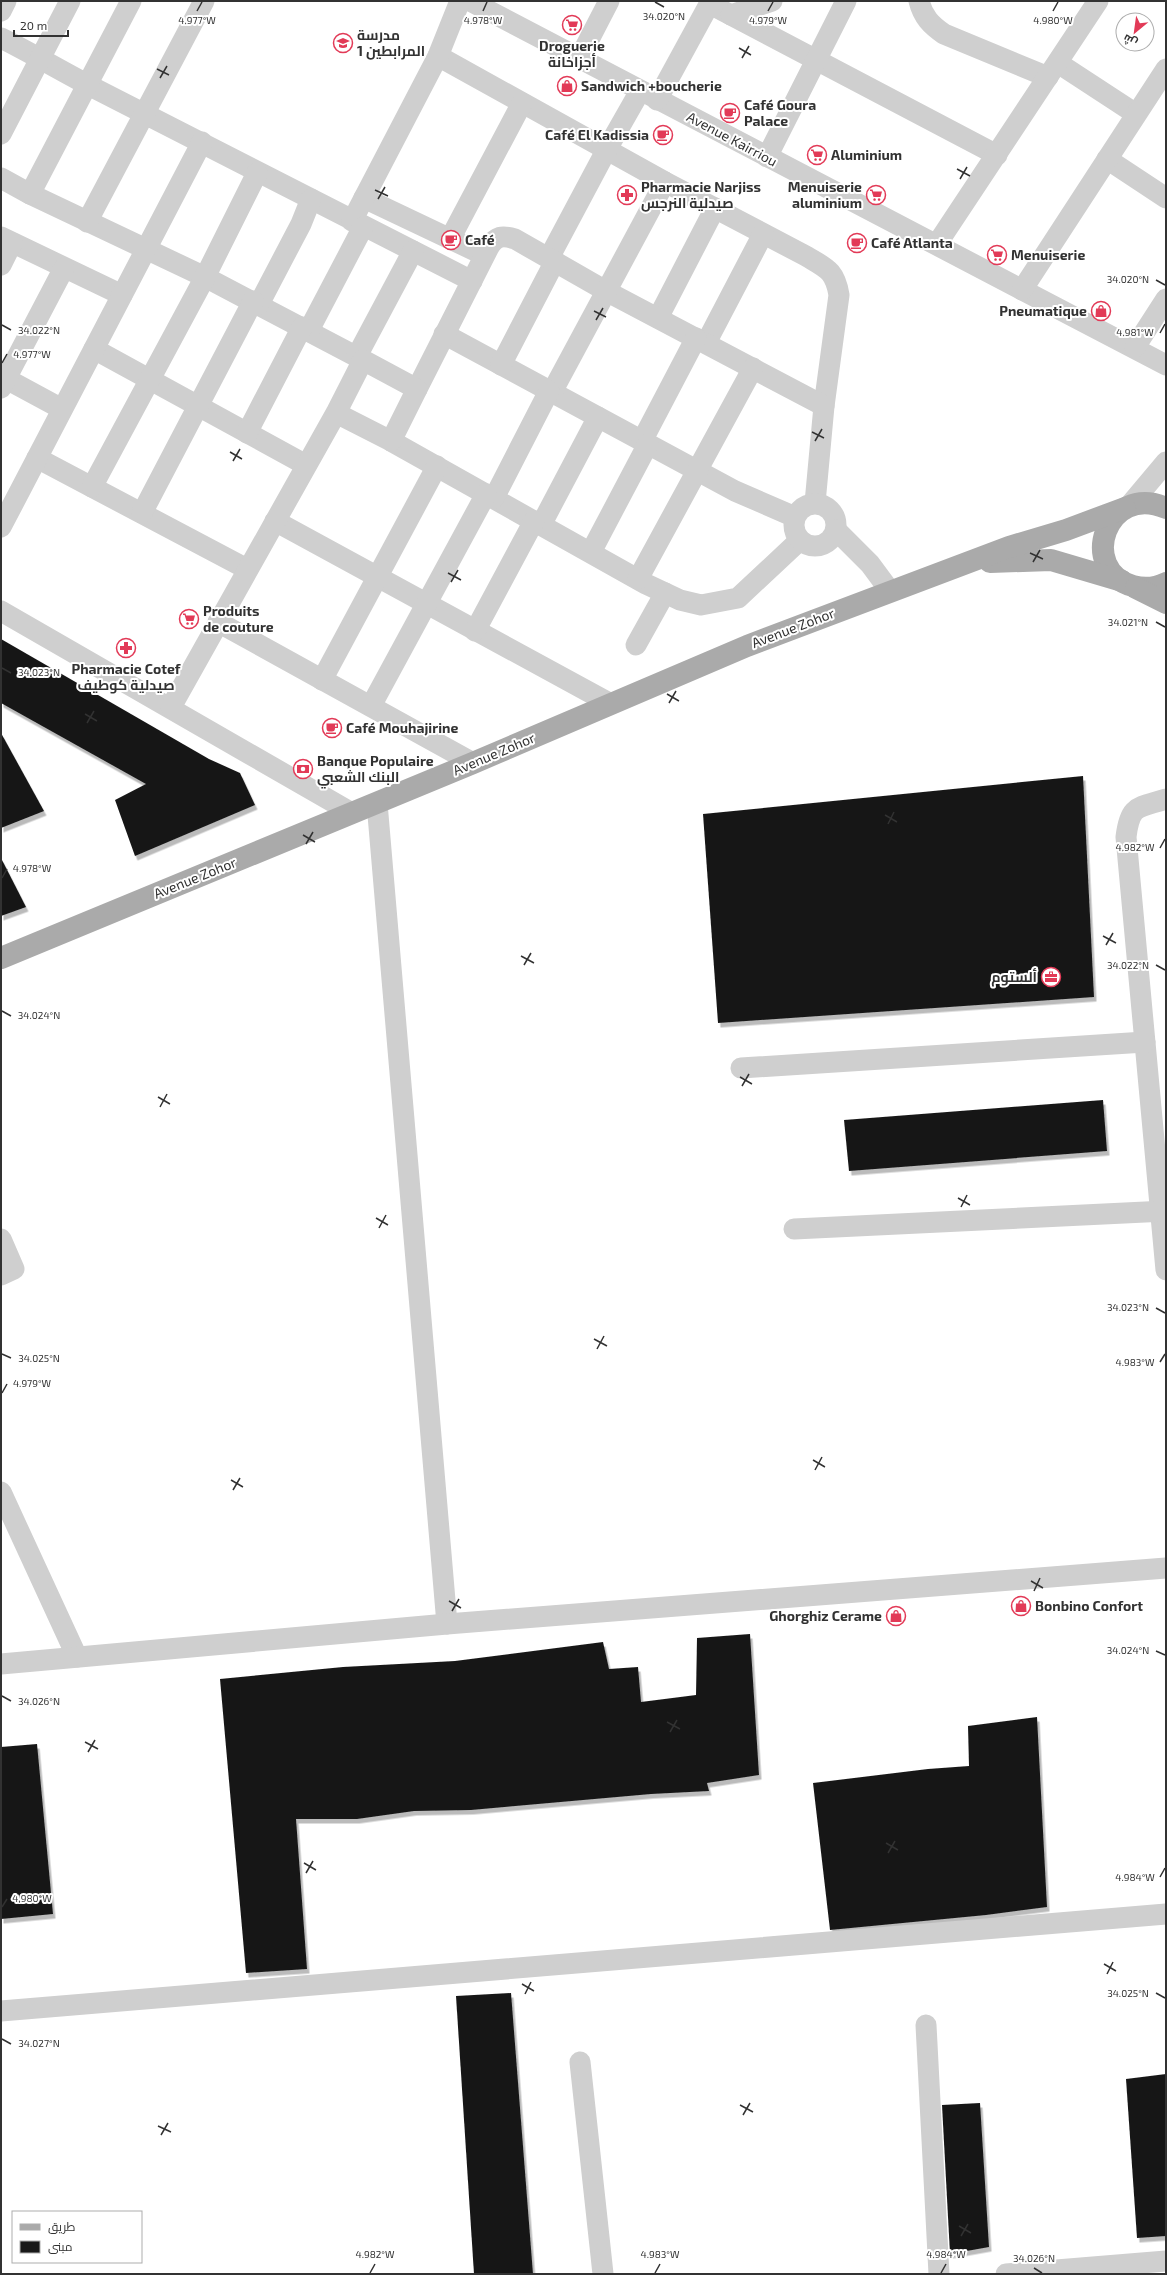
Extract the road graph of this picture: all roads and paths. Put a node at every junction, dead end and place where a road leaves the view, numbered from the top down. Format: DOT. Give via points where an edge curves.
graph roads {
  1 [pos="6,1"];
  2 [pos="70,1"];
  3 [pos="131,1"];
  4 [pos="460,1"];
  5 [pos="470,1"];
  6 [pos="609,1"];
  7 [pos="772,1"];
  8 [pos="846,1"];
  9 [pos="918,1"];
  10 [pos="1098,1"];
  11 [pos="711,2"];
  12 [pos="198,3"];
  13 [pos="1,11"];
  14 [pos="731,15"];
  15 [pos="1,38"];
  16 [pos="438,56"];
  17 [pos="40,57"];
  18 [pos="579,59"];
  19 [pos="817,59"];
  20 [pos="1053,70"];
  21 [pos="1163,81"];
  22 [pos="88,85"];
  23 [pos="649,95"];
  24 [pos="522,103"];
  25 [pos="145,114"];
  26 [pos="1136,114"];
  27 [pos="1,134"];
  28 [pos="202,142"];
  29 [pos="607,150"];
  30 [pos="997,155"];
  31 [pos="767,157"];
  32 [pos="1107,159"];
  33 [pos="257,173"];
  34 [pos="1,178"];
  35 [pos="665,182"];
  36 [pos="30,194"];
  37 [pos="364,198"];
  38 [pos="1166,198"];
  39 [pos="311,199"];
  40 [pos="715,208"];
  41 [pos="87,222"];
  42 [pos="357,224"];
  43 [pos="763,234"];
  44 [pos="450,239"];
  45 [pos="7,240"];
  46 [pos="937,244"];
  47 [pos="146,250"];
  48 [pos="413,251"];
  49 [pos="484,255"];
  50 [pos="552,260"];
  51 [pos="1,265"];
  52 [pos="64,268"];
  53 [pos="205,276"];
  54 [pos="472,281"];
  55 [pos="606,290"];
  56 [pos="1022,290"];
  57 [pos="122,295"];
  58 [pos="1166,299"];
  59 [pos="256,302"];
  60 [pos="658,318"];
  61 [pos="306,328"];
  62 [pos="444,334"];
  63 [pos="701,341"];
  64 [pos="1135,347"];
  65 [pos="94,349"];
  66 [pos="360,358"];
  67 [pos="501,365"];
  68 [pos="1166,365"];
  69 [pos="753,368"];
  70 [pos="149,379"];
  71 [pos="3,381"];
  72 [pos="417,389"];
  73 [pos="550,391"];
  74 [pos="198,406"];
  75 [pos="824,406"];
  76 [pos="62,409"];
  77 [pos="336,413"];
  78 [pos="598,417"];
  79 [pos="248,433"];
  80 [pos="391,441"];
  81 [pos="645,442"];
  82 [pos="38,458"];
  83 [pos="1166,462"];
  84 [pos="306,465"];
  85 [pos="436,466"];
  86 [pos="697,470"];
  87 [pos="92,487"];
  88 [pos="490,496"];
  89 [pos="815,503"];
  90 [pos="1127,507"];
  91 [pos="1166,508"];
  92 [pos="142,513"];
  93 [pos="3,517"];
  94 [pos="795,517"];
  95 [pos="275,521"];
  96 [pos="538,523"];
  97 [pos="836,530"];
  98 [pos="800,540"];
  99 [pos="590,552"];
  100 [pos="967,564"];
  101 [pos="248,569"];
  102 [pos="377,577"];
  103 [pos="638,579"];
  104 [pos="1126,583"];
  105 [pos="1166,583"];
  106 [pos="890,591"];
  107 [pos="665,593"];
  108 [pos="1166,603"];
  109 [pos="426,604"];
  110 [pos="1,611"];
  111 [pos="218,622"];
  112 [pos="475,631"];
  113 [pos="636,645"];
  114 [pos="322,680"];
  115 [pos="610,704"];
  116 [pos="371,706"];
  117 [pos="171,707"];
  118 [pos="473,763"];
  119 [pos="1166,799"];
  120 [pos="377,803"];
  121 [pos="352,813"];
  122 [pos="1,958"];
  123 [pos="1145,1042"];
  124 [pos="742,1068"];
  125 [pos="1163,1211"];
  126 [pos="794,1229"];
  127 [pos="1,1239"];
  128 [pos="1166,1270"];
  129 [pos="1,1274"];
  130 [pos="1,1492"];
  131 [pos="1166,1568"];
  132 [pos="447,1624"];
  133 [pos="77,1657"];
  134 [pos="1,1664"];
  135 [pos="1166,1914"];
  136 [pos="1,2011"];
  137 [pos="926,2025"];
  138 [pos="580,2062"];
  139 [pos="1166,2261"];
  140 [pos="603,2274"];
  141 [pos="939,2274"];
  142 [pos="1006,2274"];
  1 -- 13 [label="street"];
  2 -- 17 [label="street"];
  3 -- 22 [label="street"];
  4 -- 16 [label="street"];
  5 -- 18 [label="street, Avenue Kairriou"];
  6 -- 18 [label="street"];
  7 -- 14 [label="street"];
  8 -- 19 [label="street"];
  9 -- 20 [label="street" via="930,25 944,34"];
  10 -- 20 [label="street"];
  11 -- 14 [label="street"];
  11 -- 23 [label="street"];
  12 -- 25 [label="street"];
  14 -- 19 [label="street"];
  15 -- 17 [label="street"];
  16 -- 24 [label="street"];
  16 -- 37 [label="street"];
  17 -- 22 [label="street"];
  17 -- 27 [label="street"];
  18 -- 23 [label="street, Avenue Kairriou"];
  19 -- 30 [label="street"];
  19 -- 31 [label="street"];
  20 -- 26 [label="street"];
  20 -- 30 [label="street"];
  21 -- 26 [label="street"];
  22 -- 25 [label="street"];
  22 -- 36 [label="street"];
  23 -- 29 [label="street"];
  23 -- 31 [label="street, Avenue Kairriou"];
  24 -- 29 [label="street"];
  24 -- 44 [label="street"];
  25 -- 28 [label="street"];
  25 -- 41 [label="street"];
  26 -- 32 [label="street"];
  28 -- 33 [label="street"];
  28 -- 47 [label="street"];
  29 -- 35 [label="street"];
  29 -- 50 [label="street"];
  30 -- 46 [label="street"];
  31 -- 46 [label="street, Avenue Kairriou"];
  32 -- 38 [label="street"];
  32 -- 56 [label="street"];
  33 -- 39 [label="street"];
  33 -- 53 [label="street"];
  34 -- 36 [label="street"];
  35 -- 40 [label="street"];
  35 -- 55 [label="street"];
  36 -- 41 [label="street"];
  37 -- 42 [label="street"];
  37 -- 44 [label="street"];
  39 -- 42 [label="street"];
  39 -- 59 [label="street" via="301,224"];
  40 -- 43 [label="street"];
  40 -- 60 [label="street"];
  41 -- 47 [label="street"];
  42 -- 48 [label="street"];
  42 -- 61 [label="street"];
  43 -- 63 [label="street"];
  43 -- 75 [label="street" via="816,262 837,280 839,301"];
  44 -- 49 [label="street"];
  45 -- 51 [label="street"];
  45 -- 52 [label="street"];
  46 -- 56 [label="street, Avenue Kairriou"];
  47 -- 53 [label="street"];
  47 -- 57 [label="street"];
  48 -- 54 [label="street"];
  48 -- 66 [label="street"];
  49 -- 50 [label="street" via="494,240 506,236"];
  49 -- 54 [label="street"];
  50 -- 55 [label="street"];
  50 -- 67 [label="street"];
  52 -- 57 [label="street"];
  52 -- 71 [label="street"];
  53 -- 59 [label="street"];
  53 -- 70 [label="street"];
  54 -- 62 [label="street"];
  55 -- 60 [label="street"];
  55 -- 73 [label="street"];
  56 -- 64 [label="street, Avenue Kairriou"];
  57 -- 65 [label="street"];
  58 -- 64 [label="street"];
  59 -- 61 [label="street"];
  59 -- 74 [label="street"];
  60 -- 63 [label="street"];
  61 -- 66 [label="street"];
  61 -- 79 [label="street"];
  62 -- 67 [label="street"];
  62 -- 72 [label="street"];
  63 -- 69 [label="street"];
  63 -- 81 [label="street"];
  64 -- 68 [label="street, Avenue Kairriou"];
  65 -- 70 [label="street"];
  65 -- 76 [label="street"];
  66 -- 72 [label="street"];
  66 -- 77 [label="street"];
  67 -- 73 [label="street"];
  69 -- 75 [label="street"];
  69 -- 86 [label="street"];
  70 -- 74 [label="street"];
  70 -- 87 [label="street"];
  71 -- 76 [label="street"];
  72 -- 80 [label="street"];
  73 -- 78 [label="street"];
  73 -- 88 [label="street"];
  74 -- 79 [label="street"];
  74 -- 92 [label="street"];
  75 -- 89 [label="street"];
  76 -- 82 [label="street"];
  77 -- 80 [label="street"];
  77 -- 84 [label="street"];
  78 -- 81 [label="street"];
  78 -- 96 [label="street"];
  79 -- 84 [label="street"];
  80 -- 85 [label="street"];
  81 -- 86 [label="street"];
  81 -- 99 [label="street"];
  82 -- 87 [label="street"];
  82 -- 93 [label="street"];
  83 -- 90 [label="street"];
  84 -- 95 [label="street"];
  85 -- 88 [label="street"];
  85 -- 102 [label="street"];
  86 -- 94 [label="street" via="735,491"];
  86 -- 103 [label="street"];
  87 -- 92 [label="street"];
  88 -- 96 [label="street"];
  88 -- 109 [label="street"];
  89 -- 94 [label="street" via="807,505"];
  89 -- 97 [label="street" via="830,508 837,522"];
  90 -- 91 [label="main road, Avenue Zohor" via="1149,503"];
  90 -- 100 [label="main road, Avenue Zohor"];
  90 -- 104 [label="main road" via="1112,519 1103,543 1103,552 1110,569"];
  92 -- 101 [label="street"];
  94 -- 98 [label="street" via="794,529"];
  95 -- 101 [label="street"];
  95 -- 102 [label="street"];
  96 -- 99 [label="street"];
  96 -- 112 [label="street"];
  97 -- 98 [label="street" via="833,537 821,546"];
  97 -- 106 [label="street" via="870,564"];
  98 -- 107 [label="street" via="738,598 701,605"];
  99 -- 103 [label="street"];
  100 -- 104 [label="main road, Avenue Zohor" via="1052,560"];
  100 -- 106 [label="main road, Avenue Zohor"];
  101 -- 111 [label="street"];
  102 -- 109 [label="street"];
  102 -- 114 [label="street"];
  103 -- 107 [label="street"];
  104 -- 105 [label="main road" via="1147,588"];
  104 -- 108 [label="main road"];
  106 -- 115 [label="main road, Avenue Zohor" via="747,646"];
  107 -- 113 [label="street"];
  109 -- 112 [label="street"];
  109 -- 116 [label="street"];
  110 -- 117 [label="street"];
  111 -- 114 [label="street"];
  111 -- 117 [label="street"];
  112 -- 115 [label="street"];
  114 -- 116 [label="street"];
  115 -- 118 [label="main road, Avenue Zohor"];
  116 -- 118 [label="street"];
  117 -- 121 [label="street"];
  118 -- 120 [label="main road, Avenue Zohor"];
  119 -- 123 [label="street" via="1136,808 1128,818 1126,836"];
  120 -- 121 [label="main road, Avenue Zohor"];
  120 -- 132 [label="street"];
  121 -- 122 [label="main road, Avenue Zohor"];
  123 -- 124 [label="street"];
  123 -- 125 [label="street"];
  125 -- 126 [label="street"];
  125 -- 128 [label="street"];
  127 -- 129 [label="street" via="14,1269"];
  130 -- 133 [label="street"];
  131 -- 132 [label="street"];
  132 -- 133 [label="street"];
  133 -- 134 [label="street"];
  135 -- 136 [label="street"];
  137 -- 141 [label="street"];
  138 -- 140 [label="street"];
  139 -- 142 [label="street"];
}
